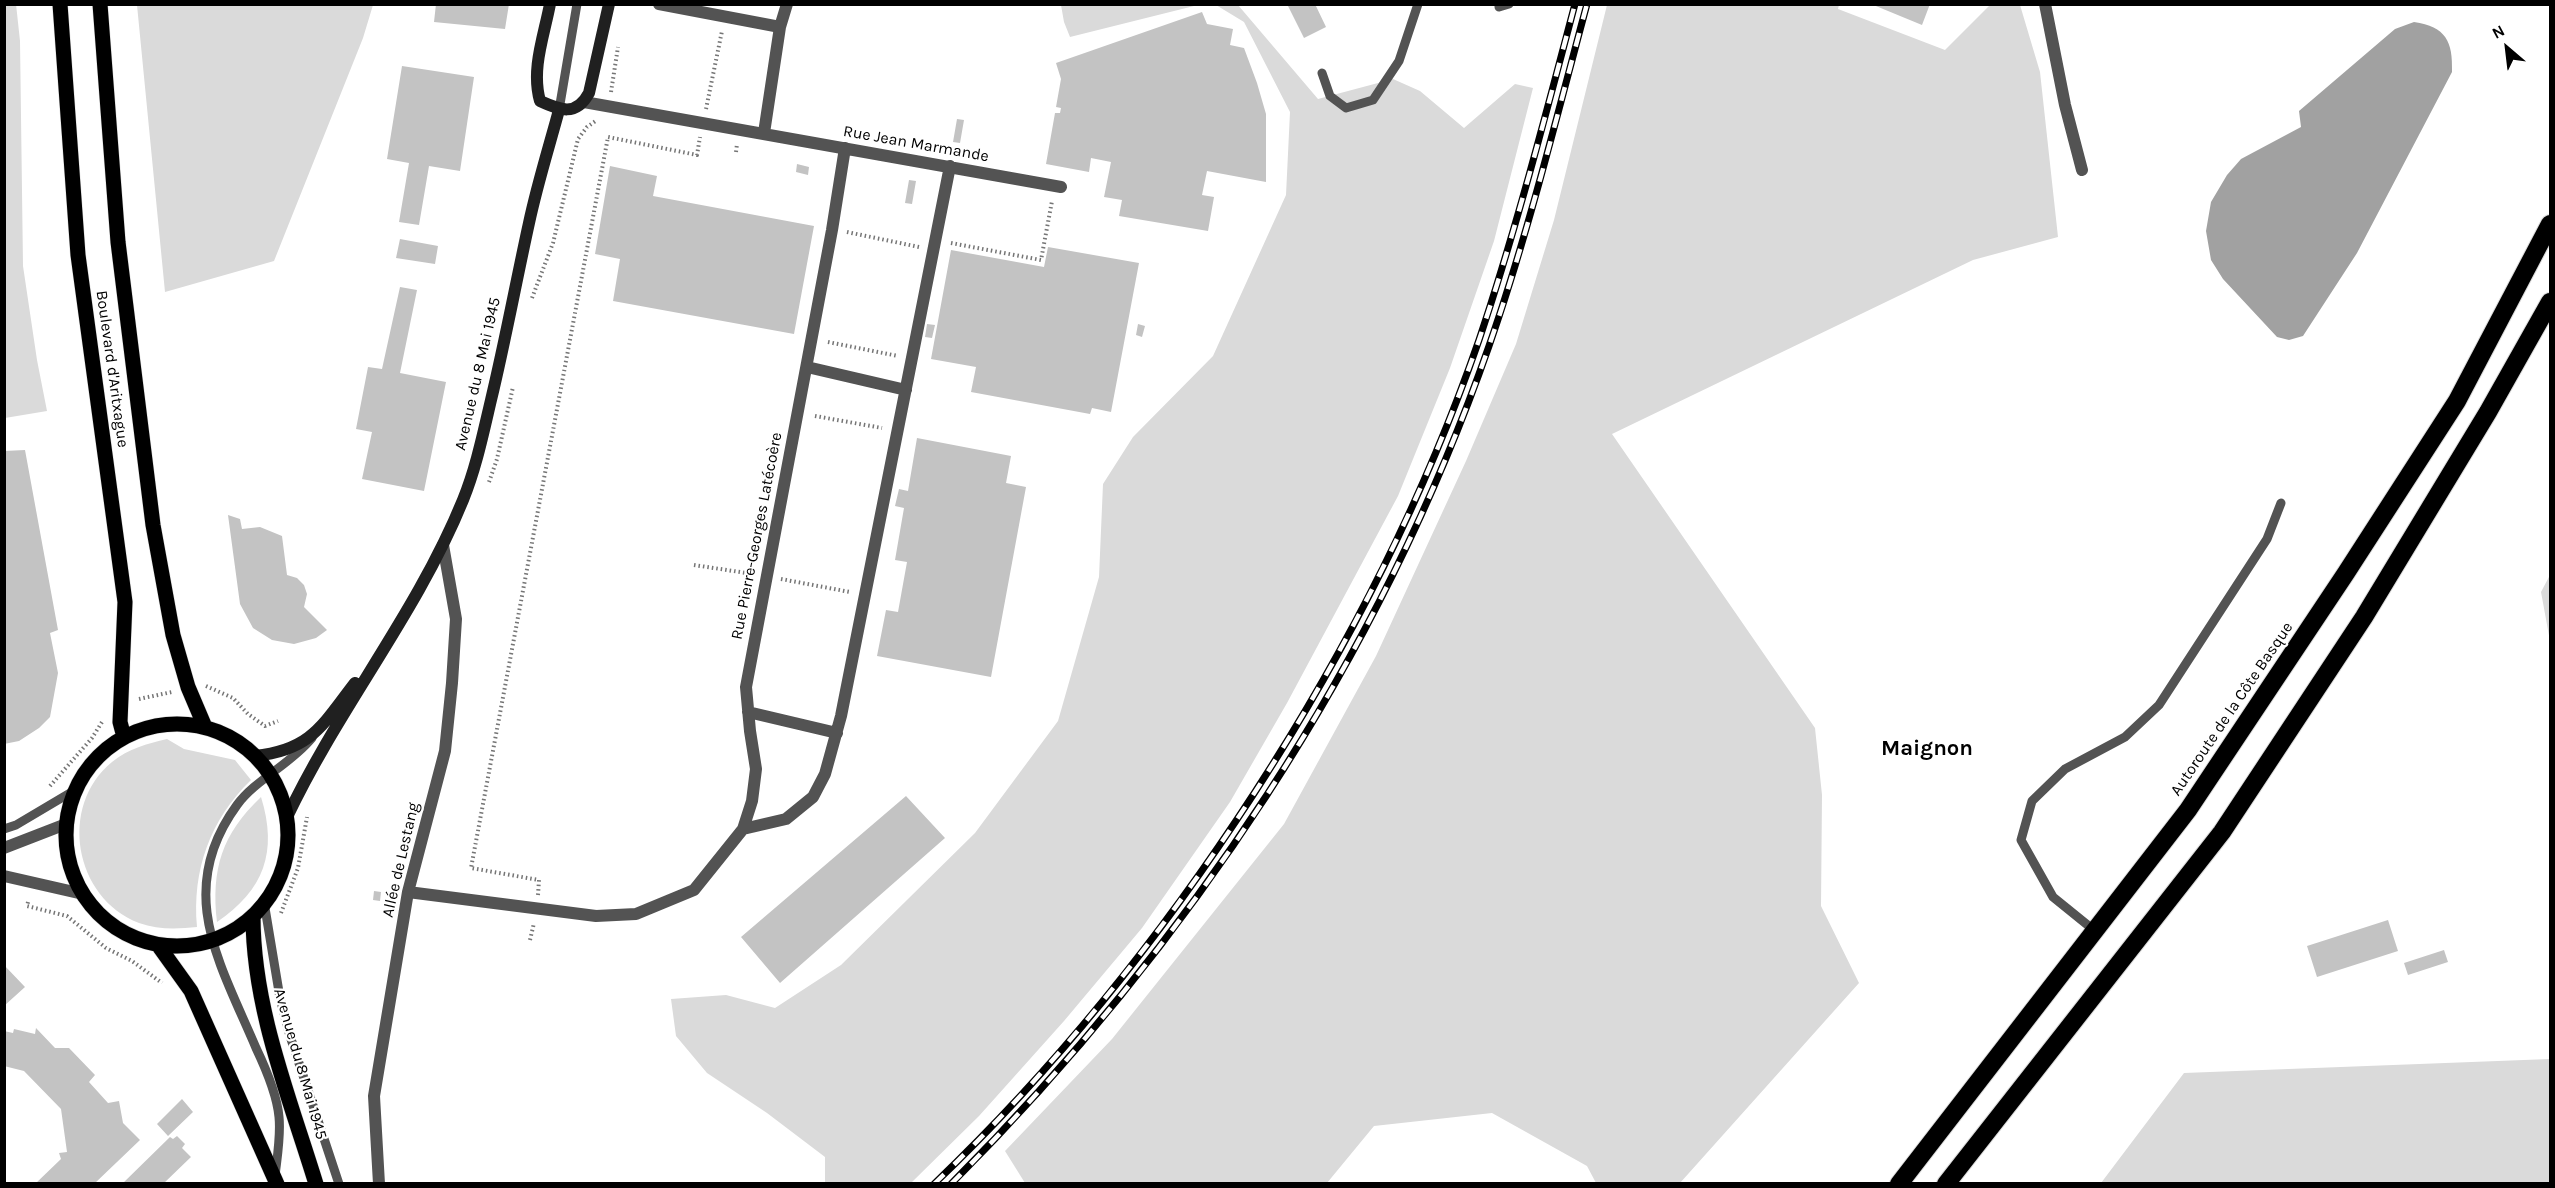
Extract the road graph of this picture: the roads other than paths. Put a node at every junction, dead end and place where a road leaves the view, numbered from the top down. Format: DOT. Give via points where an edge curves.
graph roads {
  1 [pos="60,4"];
  2 [pos="100,4"];
  3 [pos="550,4"];
  4 [pos="577,4"];
  5 [pos="609,4"];
  6 [pos="659,4"];
  7 [pos="787,4"];
  8 [pos="1418,4"];
  9 [pos="1499,4"];
  10 [pos="1509,4"];
  11 [pos="2044,4"];
  12 [pos="780,27"];
  13 [pos="1322,73"];
  14 [pos="584,102"];
  15 [pos="559,110"];
  16 [pos="764,133"];
  17 [pos="845,148"];
  18 [pos="950,166"];
  19 [pos="2082,170"];
  20 [pos="1062,187"];
  21 [pos="2550,224"];
  22 [pos="2550,302"];
  23 [pos="807,367"];
  24 [pos="906,390"];
  25 [pos="2281,503"];
  26 [pos="443,545"];
  27 [pos="394,632"];
  28 [pos="748,712"];
  29 [pos="205,727"];
  30 [pos="319,729"];
  31 [pos="837,733"];
  32 [pos="124,737"];
  33 [pos="255,756"];
  34 [pos="269,777"];
  35 [pos="75,790"];
  36 [pos="287,816"];
  37 [pos="66,824"];
  38 [pos="4,829"];
  39 [pos="743,829"];
  40 [pos="4,848"];
  41 [pos="4,876"];
  42 [pos="408,892"];
  43 [pos="83,894"];
  44 [pos="264,902"];
  45 [pos="253,916"];
  46 [pos="2095,931"];
  47 [pos="212,940"];
  48 [pos="158,945"];
  49 [pos="276,1181"];
  50 [pos="316,1184"];
  51 [pos="339,1184"];
  52 [pos="379,1184"];
  53 [pos="1899,1184"];
  54 [pos="1946,1184"];
  1 -- 32 [label="main road, Boulevard d'Aritxague" via="78,255 125,602 120,722"];
  2 -- 29 [label="main road, Boulevard d'Aritxague" via="118,242 153,525 173,635"];
  3 -- 15 [label="main road" via="535,76 540,101"];
  4 -- 15 [label="lane"];
  5 -- 14 [label="main road"];
  6 -- 12 [label="street"];
  7 -- 12 [label="street"];
  8 -- 13 [label="lane" via="1399,61 1373,100 1346,108 1330,96"];
  9 -- 10 [label="lane"];
  11 -- 19 [label="street"];
  12 -- 16 [label="street"];
  14 -- 15 [label="main road" via="569,110"];
  14 -- 16 [label="street, Rue Jean Marmande"];
  15 -- 26 [label="main road, Avenue du 8 Mai 1945" via="529,222 479,453"];
  16 -- 17 [label="street, Rue Jean Marmande"];
  17 -- 18 [label="street, Rue Jean Marmande"];
  17 -- 23 [label="street, Rue Pierre-Georges Latécoère"];
  18 -- 20 [label="street, Rue Jean Marmande"];
  18 -- 24 [label="street"];
  21 -- 46 [label="highway, Autoroute de la Côte Basque" via="2457,400 2396,496 2188,810"];
  22 -- 54 [label="highway" via="2364,616 2222,832"];
  23 -- 24 [label="street"];
  23 -- 28 [label="street, Rue Pierre-Georges Latécoère" via="746,687"];
  24 -- 31 [label="street"];
  25 -- 46 [label="lane" via="2267,538 2159,705 2125,737 2064,770 2032,801 2021,840 2053,897"];
  26 -- 27 [label="main road, Avenue du 8 Mai 1945"];
  26 -- 42 [label="street, Allée de Lestang" via="456,619 452,682 445,751"];
  27 -- 30 [label="main road, Avenue du 8 Mai 1945"];
  27 -- 36 [label="main road, Avenue du 8 Mai 1945" via="309,770"];
  28 -- 31 [label="street"];
  28 -- 39 [label="street, Rue Pierre-Georges Latécoère" via="756,769 753,801"];
  29 -- 32 [label="main road" via="177,724"];
  29 -- 33 [label="main road" via="226,735"];
  30 -- 33 [label="main road, Avenue du 8 Mai 1945" via="295,748"];
  30 -- 34 [label="lane" via="299,754"];
  31 -- 39 [label="street" via="825,774 813,797 786,819"];
  32 -- 35 [label="main road" via="104,751"];
  33 -- 34 [label="main road"];
  34 -- 36 [label="main road" via="282,798"];
  34 -- 47 [label="lane" via="239,802 214,842 204,889"];
  35 -- 37 [label="main road"];
  35 -- 38 [label="lane"];
  36 -- 44 [label="main road" via="287,853 275,887"];
  37 -- 40 [label="street"];
  37 -- 43 [label="main road" via="66,848"];
  39 -- 42 [label="street, Rue Pierre-Georges Latécoère" via="694,890 636,914 596,916"];
  41 -- 43 [label="street"];
  42 -- 52 [label="street, Allée de Lestang" via="374,1096"];
  43 -- 48 [label="main road" via="115,928"];
  44 -- 45 [label="main road"];
  44 -- 51 [label="lane" via="290,1036"];
  45 -- 47 [label="main road"];
  45 -- 50 [label="main road, Avenue du 8 Mai 1945" via="263,1011"];
  46 -- 53 [label="highway, Autoroute de la Côte Basque"];
  47 -- 48 [label="main road" via="192,945"];
  47 -- 49 [label="lane" via="267,1073 279,1118"];
  48 -- 49 [label="main road" via="199,1006"];
}
